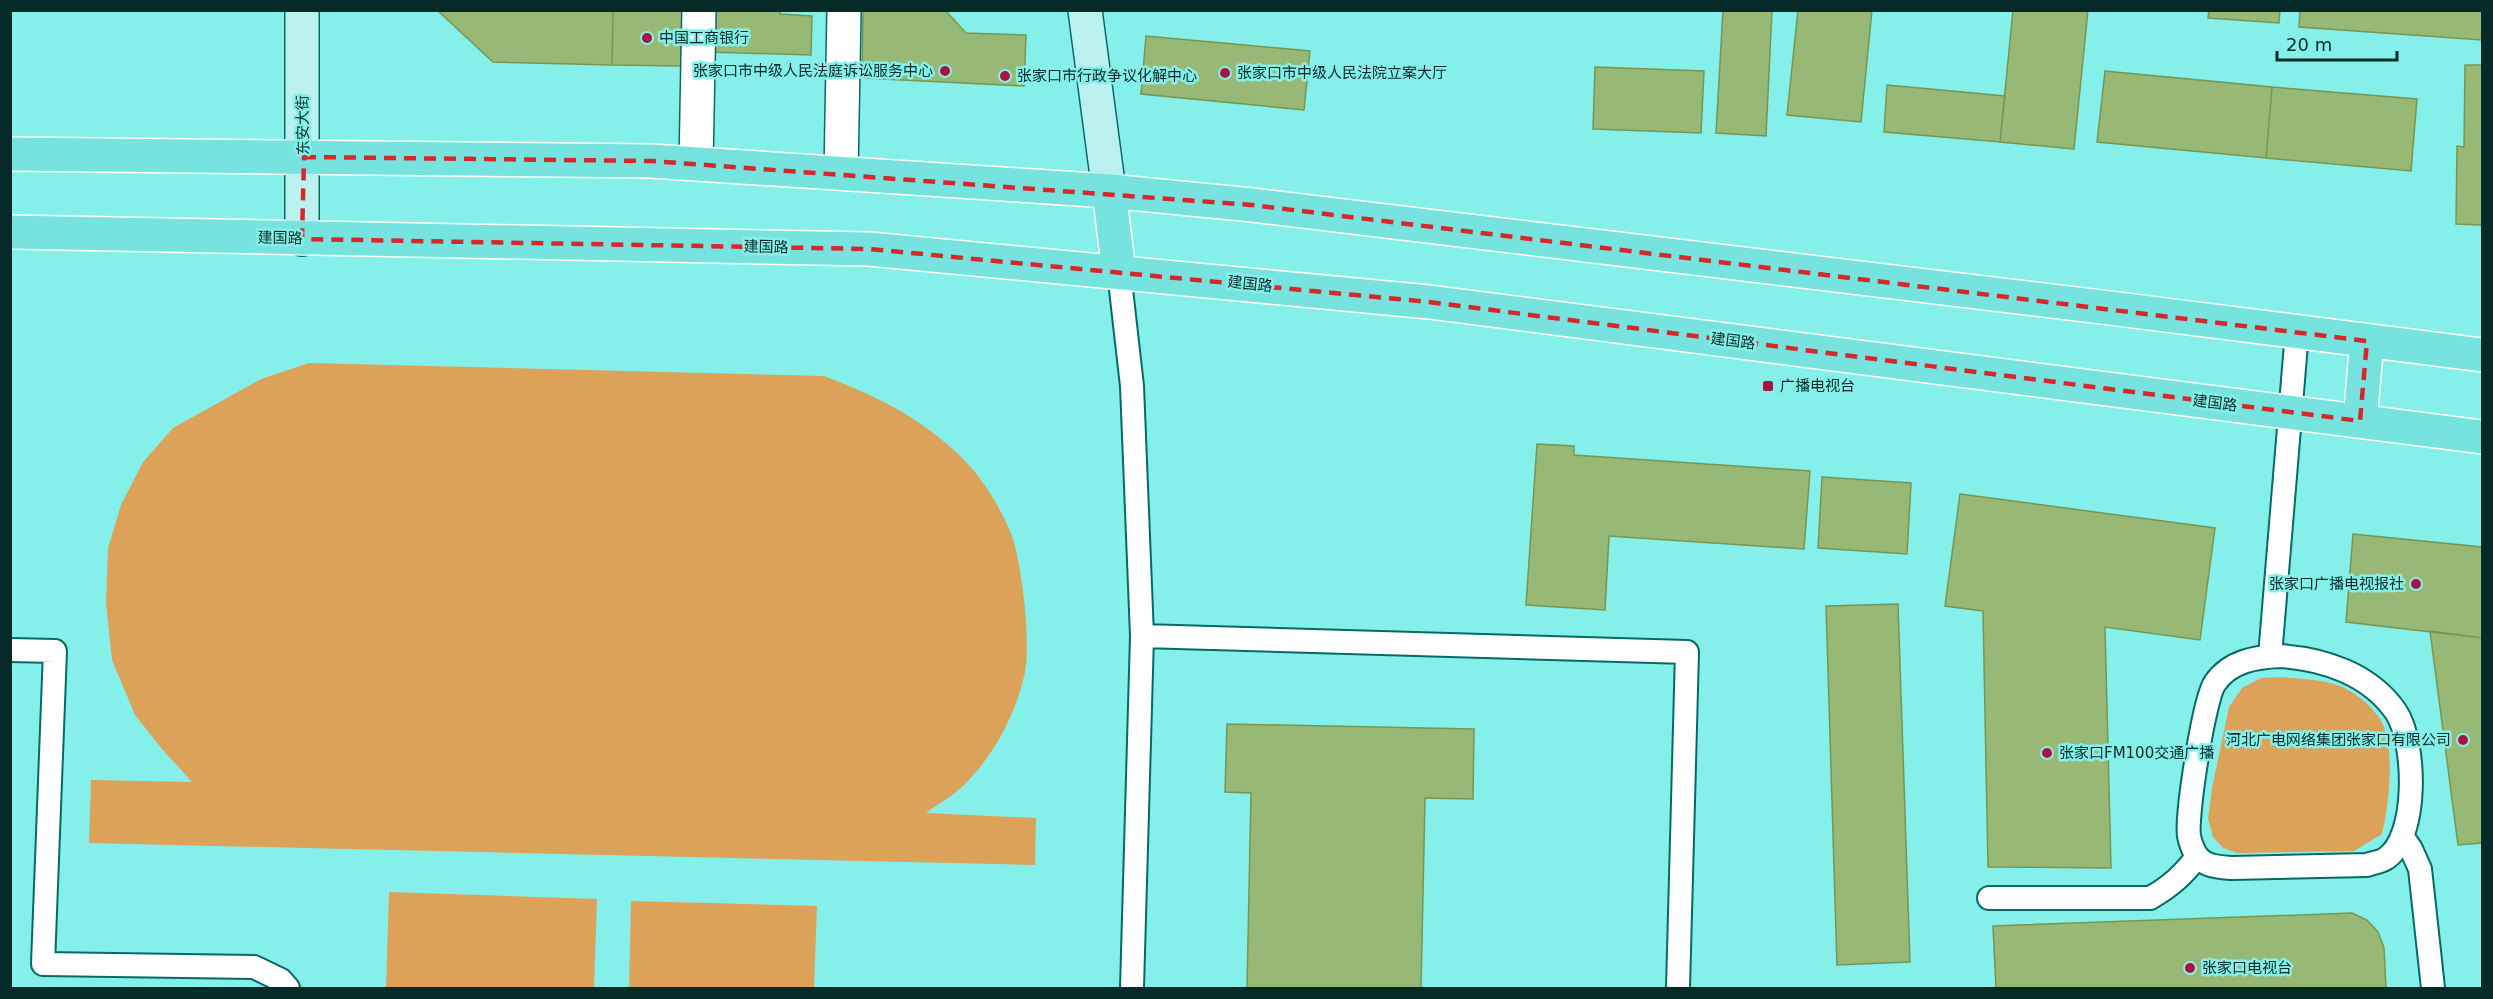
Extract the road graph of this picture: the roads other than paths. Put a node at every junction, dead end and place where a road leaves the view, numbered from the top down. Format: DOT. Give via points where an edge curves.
graph roads {
  1 [pos="302,10"];
  2 [pos="699,10"];
  3 [pos="844,10"];
  4 [pos="1085,10"];
  5 [pos="10,154"];
  6 [pos="304,157"];
  7 [pos="696,164"];
  8 [pos="841,173"];
  9 [pos="1109,190"];
  10 [pos="10,232"];
  11 [pos="302,239"];
  12 [pos="1119,272"];
  13 [pos="2297,332"];
  14 [pos="2367,341"];
  15 [pos="2482,355"];
  16 [pos="2291,412"];
  17 [pos="2360,421"];
  18 [pos="2482,437"];
  19 [pos="1142,636"];
  20 [pos="10,650"];
  21 [pos="2270,656"];
  22 [pos="2402,836"];
  23 [pos="2197,857"];
  24 [pos="1989,898"];
  25 [pos="288,988"];
  26 [pos="1132,988"];
  27 [pos="1678,988"];
  28 [pos="2433,988"];
  1 -- 6 [label="main road, 东安大街"];
  2 -- 7 [label="street"];
  3 -- 8 [label="street"];
  4 -- 9 [label="main road"];
  5 -- 6 [label="main road"];
  6 -- 7 [label="main road"];
  6 -- 11 [label="main road, 东安大街"];
  7 -- 8 [label="main road"];
  8 -- 9 [label="main road"];
  9 -- 12 [label="main road"];
  9 -- 13 [label="main road"];
  10 -- 11 [label="main road, 建国路"];
  11 -- 12 [label="main road, 建国路" via="870,249"];
  12 -- 16 [label="main road, 建国路" via="1429,302"];
  12 -- 19 [label="lane" via="1132,386"];
  13 -- 14 [label="main road"];
  13 -- 16 [label="lane"];
  14 -- 15 [label="main road"];
  14 -- 17 [label="main road"];
  16 -- 17 [label="main road, 建国路"];
  16 -- 21 [label="lane"];
  17 -- 18 [label="main road, 建国路"];
  19 -- 26 [label="lane"];
  19 -- 27 [label="lane" via="1687,652"];
  20 -- 25 [label="lane" via="55,651 43,964 254,967 281,980"];
  21 -- 22 [label="lane" via="2302,657 2350,672 2398,714 2405,736 2411,788 2411,807"];
  21 -- 23 [label="lane" via="2231,666 2214,684 2204,714 2189,819 2189,838"];
  22 -- 23 [label="lane" via="2385,859 2367,865 2232,868 2211,866"];
  22 -- 28 [label="lane" via="2420,869"];
  23 -- 24 [label="lane" via="2169,888 2150,898"];
}
